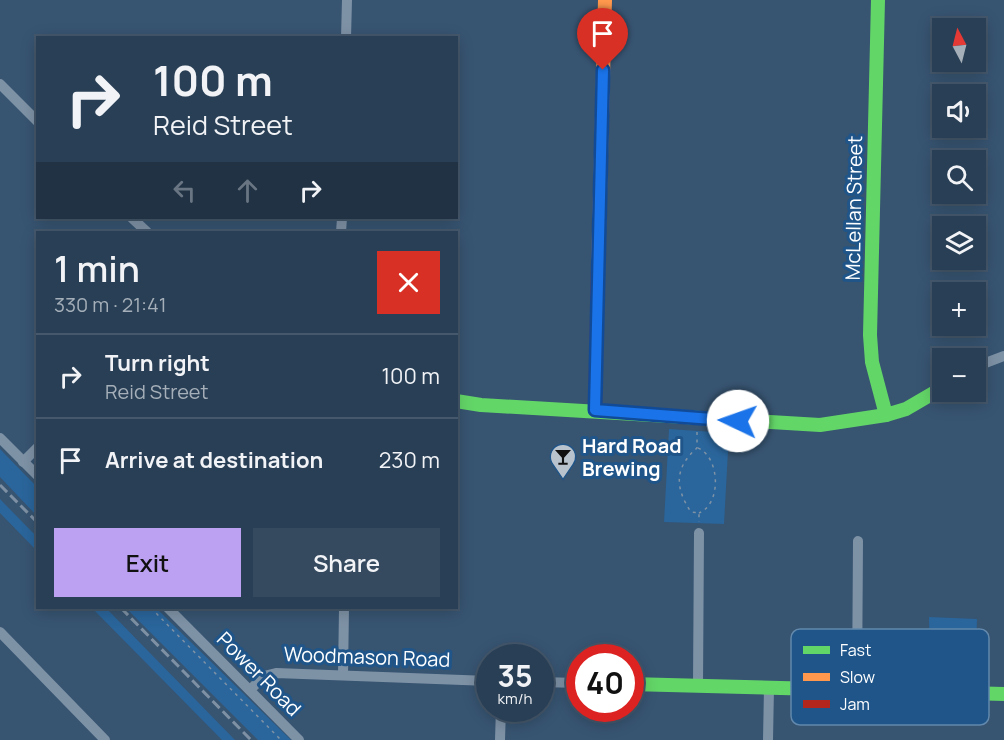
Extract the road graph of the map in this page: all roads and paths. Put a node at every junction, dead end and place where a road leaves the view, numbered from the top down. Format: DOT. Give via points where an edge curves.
graph roads {
  1 [pos="347,0"];
  2 [pos="605,0"];
  3 [pos="878,0"];
  4 [pos="346,36"];
  5 [pos="0,84"];
  6 [pos="36,120"];
  7 [pos="133,219"];
  8 [pos="146,231"];
  9 [pos="1004,356"];
  10 [pos="986,363"];
  11 [pos="932,394"];
  12 [pos="458,401"];
  13 [pos="595,410"];
  14 [pos="886,415"];
  15 [pos="697,419"];
  16 [pos="0,438"];
  17 [pos="697,448"];
  18 [pos="36,449"];
  19 [pos="23,462"];
  20 [pos="36,474"];
  21 [pos="699,513"];
  22 [pos="699,532"];
  23 [pos="858,541"];
  24 [pos="152,609"];
  25 [pos="169,609"];
  26 [pos="344,609"];
  27 [pos="857,629"];
  28 [pos="0,632"];
  29 [pos="343,675"];
  30 [pos="476,680"];
  31 [pos="644,684"];
  32 [pos="698,685"];
  33 [pos="769,687"];
  34 [pos="791,688"];
  35 [pos="250,690"];
  36 [pos="989,694"];
  37 [pos="1004,694"];
  38 [pos="501,722"];
  39 [pos="99,738"];
  40 [pos="281,740"];
  41 [pos="299,740"];
  42 [pos="500,740"];
  43 [pos="768,740"];
  1 -- 4 [label="street"];
  2 -- 13 [label="street"];
  3 -- 14 [label="street, McLellan Street" via="870,335 872,362"];
  5 -- 6 [label="street"];
  7 -- 8 [label="street"];
  9 -- 10 [label="street"];
  11 -- 14 [label="street"];
  12 -- 13 [label="street"];
  13 -- 15 [label="street"];
  14 -- 15 [label="street" via="820,425"];
  15 -- 17 [label="path"];
  16 -- 19 [label="street"];
  17 -- 21 [label="path" via="709,457 716,487 712,502"];
  17 -- 21 [label="path" via="688,456 678,482 688,508"];
  18 -- 19 [label="street"];
  19 -- 20 [label="street"];
  21 -- 22 [label="path"];
  22 -- 32 [label="street"];
  23 -- 27 [label="street"];
  24 -- 40 [label="path"];
  25 -- 35 [label="street, Power Road"];
  26 -- 29 [label="street"];
  28 -- 39 [label="street"];
  29 -- 30 [label="street, Woodmason Road"];
  29 -- 35 [label="street, Woodmason Road" via="276,673 264,676"];
  31 -- 32 [label="street"];
  32 -- 33 [label="street"];
  33 -- 34 [label="street"];
  33 -- 43 [label="street"];
  35 -- 41 [label="street, Power Road"];
  36 -- 37 [label="street"];
  38 -- 42 [label="street"];
}
